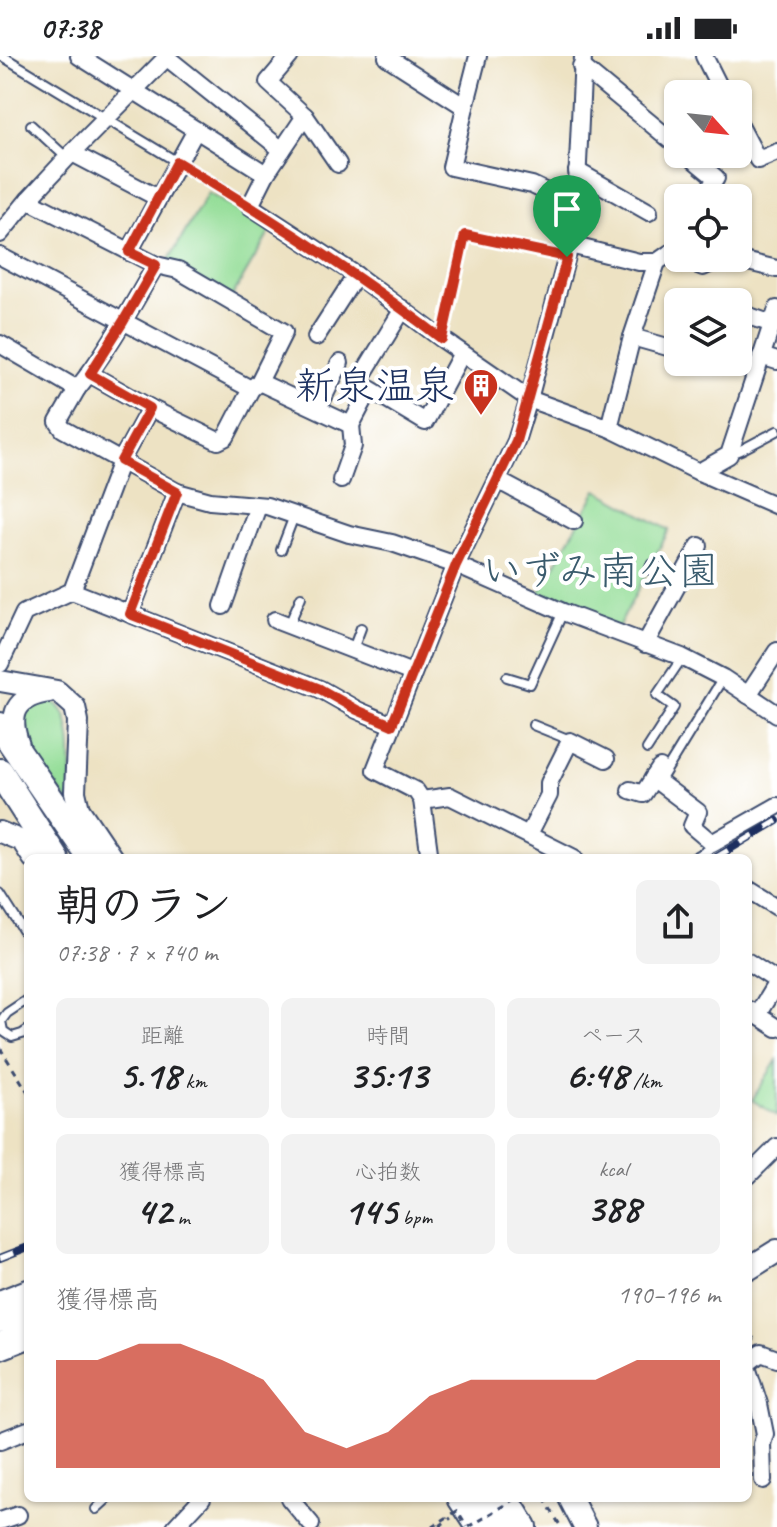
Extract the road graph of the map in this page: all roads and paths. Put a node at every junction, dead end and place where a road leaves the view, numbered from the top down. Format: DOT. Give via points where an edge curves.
graph roads {
  1 [pos="2,56"];
  2 [pos="79,56"];
  3 [pos="166,56"];
  4 [pos="290,56"];
  5 [pos="478,56"];
  6 [pos="704,56"];
  7 [pos="387,57"];
  8 [pos="582,61"];
  9 [pos="716,80"];
  10 [pos="135,91"];
  11 [pos="465,107"];
  12 [pos="305,116"];
  13 [pos="105,118"];
  14 [pos="31,125"];
  15 [pos="196,130"];
  16 [pos="664,134"];
  17 [pos="752,149"];
  18 [pos="282,150"];
  19 [pos="777,152"];
  20 [pos="70,155"];
  21 [pos="177,162"];
  22 [pos="338,164"];
  23 [pos="704,168"];
  24 [pos="577,171"];
  25 [pos="266,174"];
  26 [pos="712,184"];
  27 [pos="158,198"];
  28 [pos="28,200"];
  29 [pos="250,206"];
  30 [pos="576,206"];
  31 [pos="649,212"];
  32 [pos="0,234"];
  33 [pos="569,251"];
  34 [pos="129,252"];
  35 [pos="0,256"];
  36 [pos="664,256"];
  37 [pos="752,263"];
  38 [pos="156,265"];
  39 [pos="777,269"];
  40 [pos="664,272"];
  41 [pos="356,275"];
  42 [pos="403,309"];
  43 [pos="752,314"];
  44 [pos="775,316"];
  45 [pos="123,322"];
  46 [pos="316,337"];
  47 [pos="632,337"];
  48 [pos="442,339"];
  49 [pos="0,344"];
  50 [pos="664,346"];
  51 [pos="462,353"];
  52 [pos="340,363"];
  53 [pos="765,363"];
  54 [pos="365,371"];
  55 [pos="90,374"];
  56 [pos="255,386"];
  57 [pos="77,389"];
  58 [pos="529,399"];
  59 [pos="150,408"];
  60 [pos="318,409"];
  61 [pos="351,425"];
  62 [pos="609,428"];
  63 [pos="777,431"];
  64 [pos="729,455"];
  65 [pos="121,461"];
  66 [pos="699,472"];
  67 [pos="341,480"];
  68 [pos="497,480"];
  69 [pos="270,488"];
  70 [pos="177,492"];
  71 [pos="262,506"];
  72 [pos="777,506"];
  73 [pos="294,515"];
  74 [pos="574,521"];
  75 [pos="699,546"];
  76 [pos="281,550"];
  77 [pos="456,565"];
  78 [pos="654,568"];
  79 [pos="680,580"];
  80 [pos="72,591"];
  81 [pos="301,597"];
  82 [pos="223,606"];
  83 [pos="563,612"];
  84 [pos="130,614"];
  85 [pos="282,622"];
  86 [pos="361,628"];
  87 [pos="645,644"];
  88 [pos="353,649"];
  89 [pos="777,651"];
  90 [pos="682,657"];
  91 [pos="0,664"];
  92 [pos="412,673"];
  93 [pos="507,677"];
  94 [pos="723,678"];
  95 [pos="0,680"];
  96 [pos="57,691"];
  97 [pos="748,695"];
  98 [pos="777,714"];
  99 [pos="392,725"];
  100 [pos="533,725"];
  101 [pos="0,726"];
  102 [pos="570,741"];
  103 [pos="647,749"];
  104 [pos="0,755"];
  105 [pos="606,759"];
  106 [pos="31,769"];
  107 [pos="0,773"];
  108 [pos="657,776"];
  109 [pos="630,790"];
  110 [pos="422,800"];
  111 [pos="777,806"];
  112 [pos="0,832"];
  113 [pos="529,834"];
  114 [pos="712,843"];
  115 [pos="30,854"];
  116 [pos="52,854"];
  117 [pos="67,854"];
  118 [pos="88,854"];
  119 [pos="109,854"];
  120 [pos="428,854"];
  121 [pos="566,854"];
  122 [pos="701,854"];
  123 [pos="752,891"];
  124 [pos="0,894"];
  125 [pos="777,907"];
  126 [pos="24,932"];
  127 [pos="752,965"];
  128 [pos="777,981"];
  129 [pos="24,1002"];
  130 [pos="752,1012"];
  131 [pos="777,1028"];
  132 [pos="24,1033"];
  133 [pos="0,1048"];
  134 [pos="24,1086"];
  135 [pos="777,1147"];
  136 [pos="752,1172"];
  137 [pos="777,1251"];
  138 [pos="752,1267"];
  139 [pos="24,1295"];
  140 [pos="0,1304"];
  141 [pos="24,1310"];
  142 [pos="0,1319"];
  143 [pos="24,1320"];
  144 [pos="0,1329"];
  145 [pos="24,1337"];
  146 [pos="0,1346"];
  147 [pos="777,1359"];
  148 [pos="752,1360"];
  149 [pos="752,1382"];
  150 [pos="24,1432"];
  151 [pos="0,1441"];
  152 [pos="763,1480"];
  153 [pos="104,1502"];
  154 [pos="292,1502"];
  155 [pos="464,1502"];
  156 [pos="491,1502"];
  157 [pos="507,1502"];
  158 [pos="510,1502"];
  159 [pos="528,1502"];
  160 [pos="546,1502"];
  161 [pos="572,1502"];
  162 [pos="96,1509"];
  163 [pos="18,1515"];
  164 [pos="0,1521"];
  165 [pos="310,1526"];
  166 [pos="432,1527"];
  167 [pos="468,1527"];
  168 [pos="480,1527"];
  169 [pos="507,1527"];
  170 [pos="523,1527"];
  171 [pos="543,1527"];
  172 [pos="561,1527"];
  173 [pos="585,1527"];
  1 -- 13 [label="lane"];
  2 -- 10 [label="street"];
  3 -- 10 [label="street"];
  3 -- 18 [label="street"];
  4 -- 12 [label="street" via="268,82"];
  5 -- 11 [label="street"];
  6 -- 9 [label="street"];
  7 -- 11 [label="street"];
  8 -- 16 [label="street"];
  8 -- 24 [label="street"];
  10 -- 13 [label="street"];
  10 -- 15 [label="street"];
  11 -- 30 [label="street" via="451,167 532,185"];
  12 -- 18 [label="street"];
  12 -- 22 [label="street"];
  13 -- 20 [label="street"];
  13 -- 21 [label="lane"];
  14 -- 20 [label="lane"];
  15 -- 21 [label="street"];
  15 -- 25 [label="street"];
  17 -- 19 [label="street" via="758,160"];
  18 -- 25 [label="street"];
  20 -- 27 [label="street"];
  20 -- 28 [label="street"];
  21 -- 27 [label="street"];
  21 -- 29 [label="lane"];
  23 -- 26 [label="street" via="716,178"];
  24 -- 30 [label="street"];
  24 -- 31 [label="street"];
  25 -- 29 [label="street"];
  27 -- 34 [label="street"];
  28 -- 32 [label="street"];
  28 -- 34 [label="street"];
  29 -- 41 [label="street"];
  30 -- 33 [label="street"];
  33 -- 36 [label="street" via="639,262"];
  33 -- 48 [label="path" via="465,235"];
  33 -- 58 [label="street"];
  34 -- 38 [label="street"];
  35 -- 45 [label="street"];
  37 -- 39 [label="street"];
  38 -- 45 [label="street"];
  38 -- 56 [label="street" via="178,270 284,332"];
  40 -- 47 [label="street"];
  41 -- 42 [label="street"];
  41 -- 46 [label="street"];
  42 -- 48 [label="street"];
  42 -- 54 [label="street"];
  43 -- 44 [label="street"];
  44 -- 53 [label="street"];
  45 -- 55 [label="street"];
  45 -- 56 [label="street"];
  47 -- 50 [label="street"];
  47 -- 62 [label="street"];
  48 -- 51 [label="street"];
  49 -- 57 [label="street"];
  51 -- 58 [label="street"];
  51 -- 61 [label="street" via="425,422 370,389"];
  52 -- 60 [label="street"];
  53 -- 64 [label="street"];
  55 -- 57 [label="street"];
  55 -- 59 [label="street"];
  56 -- 59 [label="street" via="226,437 218,441"];
  56 -- 60 [label="street"];
  57 -- 65 [label="street" via="58,422"];
  58 -- 62 [label="street"];
  58 -- 68 [label="street"];
  59 -- 65 [label="street"];
  60 -- 61 [label="street"];
  61 -- 67 [label="street" via="353,446"];
  62 -- 66 [label="street"];
  63 -- 64 [label="lane"];
  64 -- 66 [label="street"];
  65 -- 70 [label="street"];
  65 -- 80 [label="street"];
  66 -- 72 [label="street"];
  68 -- 74 [label="street"];
  68 -- 77 [label="street"];
  69 -- 71 [label="street"];
  70 -- 71 [label="street"];
  70 -- 84 [label="street"];
  71 -- 73 [label="street"];
  71 -- 82 [label="street"];
  73 -- 76 [label="lane"];
  73 -- 77 [label="street"];
  75 -- 79 [label="street"];
  77 -- 83 [label="street"];
  77 -- 92 [label="street"];
  78 -- 79 [label="street"];
  79 -- 87 [label="street"];
  80 -- 84 [label="street"];
  80 -- 91 [label="street" via="24,613"];
  81 -- 85 [label="lane"];
  83 -- 87 [label="street"];
  83 -- 93 [label="lane" via="530,684"];
  84 -- 99 [label="street" via="320,689"];
  85 -- 88 [label="street"];
  86 -- 88 [label="lane"];
  87 -- 90 [label="street"];
  88 -- 92 [label="street"];
  89 -- 97 [label="street"];
  90 -- 94 [label="street"];
  90 -- 103 [label="lane" via="657,695 674,707"];
  92 -- 99 [label="street"];
  94 -- 97 [label="street"];
  94 -- 108 [label="lane"];
  95 -- 96 [label="street"];
  96 -- 106 [label="street" via="35,694 19,705 12,723"];
  96 -- 119 [label="street" via="75,707 78,721 79,809"];
  97 -- 98 [label="street"];
  99 -- 110 [label="street" via="375,770 416,791"];
  100 -- 102 [label="lane"];
  101 -- 106 [label="main road"];
  102 -- 105 [label="street"];
  102 -- 113 [label="street"];
  104 -- 117 [label="main road"];
  106 -- 118 [label="main road"];
  107 -- 116 [label="main road"];
  108 -- 109 [label="street" via="643,794"];
  108 -- 114 [label="street" via="698,812 692,826"];
  110 -- 113 [label="street" via="450,796"];
  110 -- 120 [label="street"];
  111 -- 114 [label="street"];
  112 -- 115 [label="street" via="22,841"];
  113 -- 121 [label="street"];
  114 -- 122 [label="lane"];
  123 -- 125 [label="street"];
  124 -- 126 [label="lane"];
  127 -- 128 [label="street"];
  128 -- 130 [label="street"];
  129 -- 132 [label="lane" via="1,1021 3,1031 12,1037"];
  130 -- 131 [label="street"];
  133 -- 134 [label="path"];
  135 -- 136 [label="street"];
  137 -- 138 [label="main road"];
  139 -- 140 [label="main road"];
  141 -- 142 [label="main road"];
  143 -- 144 [label="main road"];
  145 -- 146 [label="main road"];
  147 -- 148 [label="street" via="761,1353"];
  149 -- 152 [label="street" via="765,1434"];
  150 -- 151 [label="street"];
  153 -- 162 [label="lane"];
  154 -- 165 [label="street"];
  155 -- 168 [label="main road"];
  156 -- 169 [label="main road"];
  157 -- 170 [label="main road"];
  158 -- 167 [label="path, bridge"];
  159 -- 171 [label="main road"];
  160 -- 172 [label="path"];
  161 -- 173 [label="main road"];
  163 -- 164 [label="street"];
  166 -- 167 [label="path, bridge" via="457,1511"];
}
